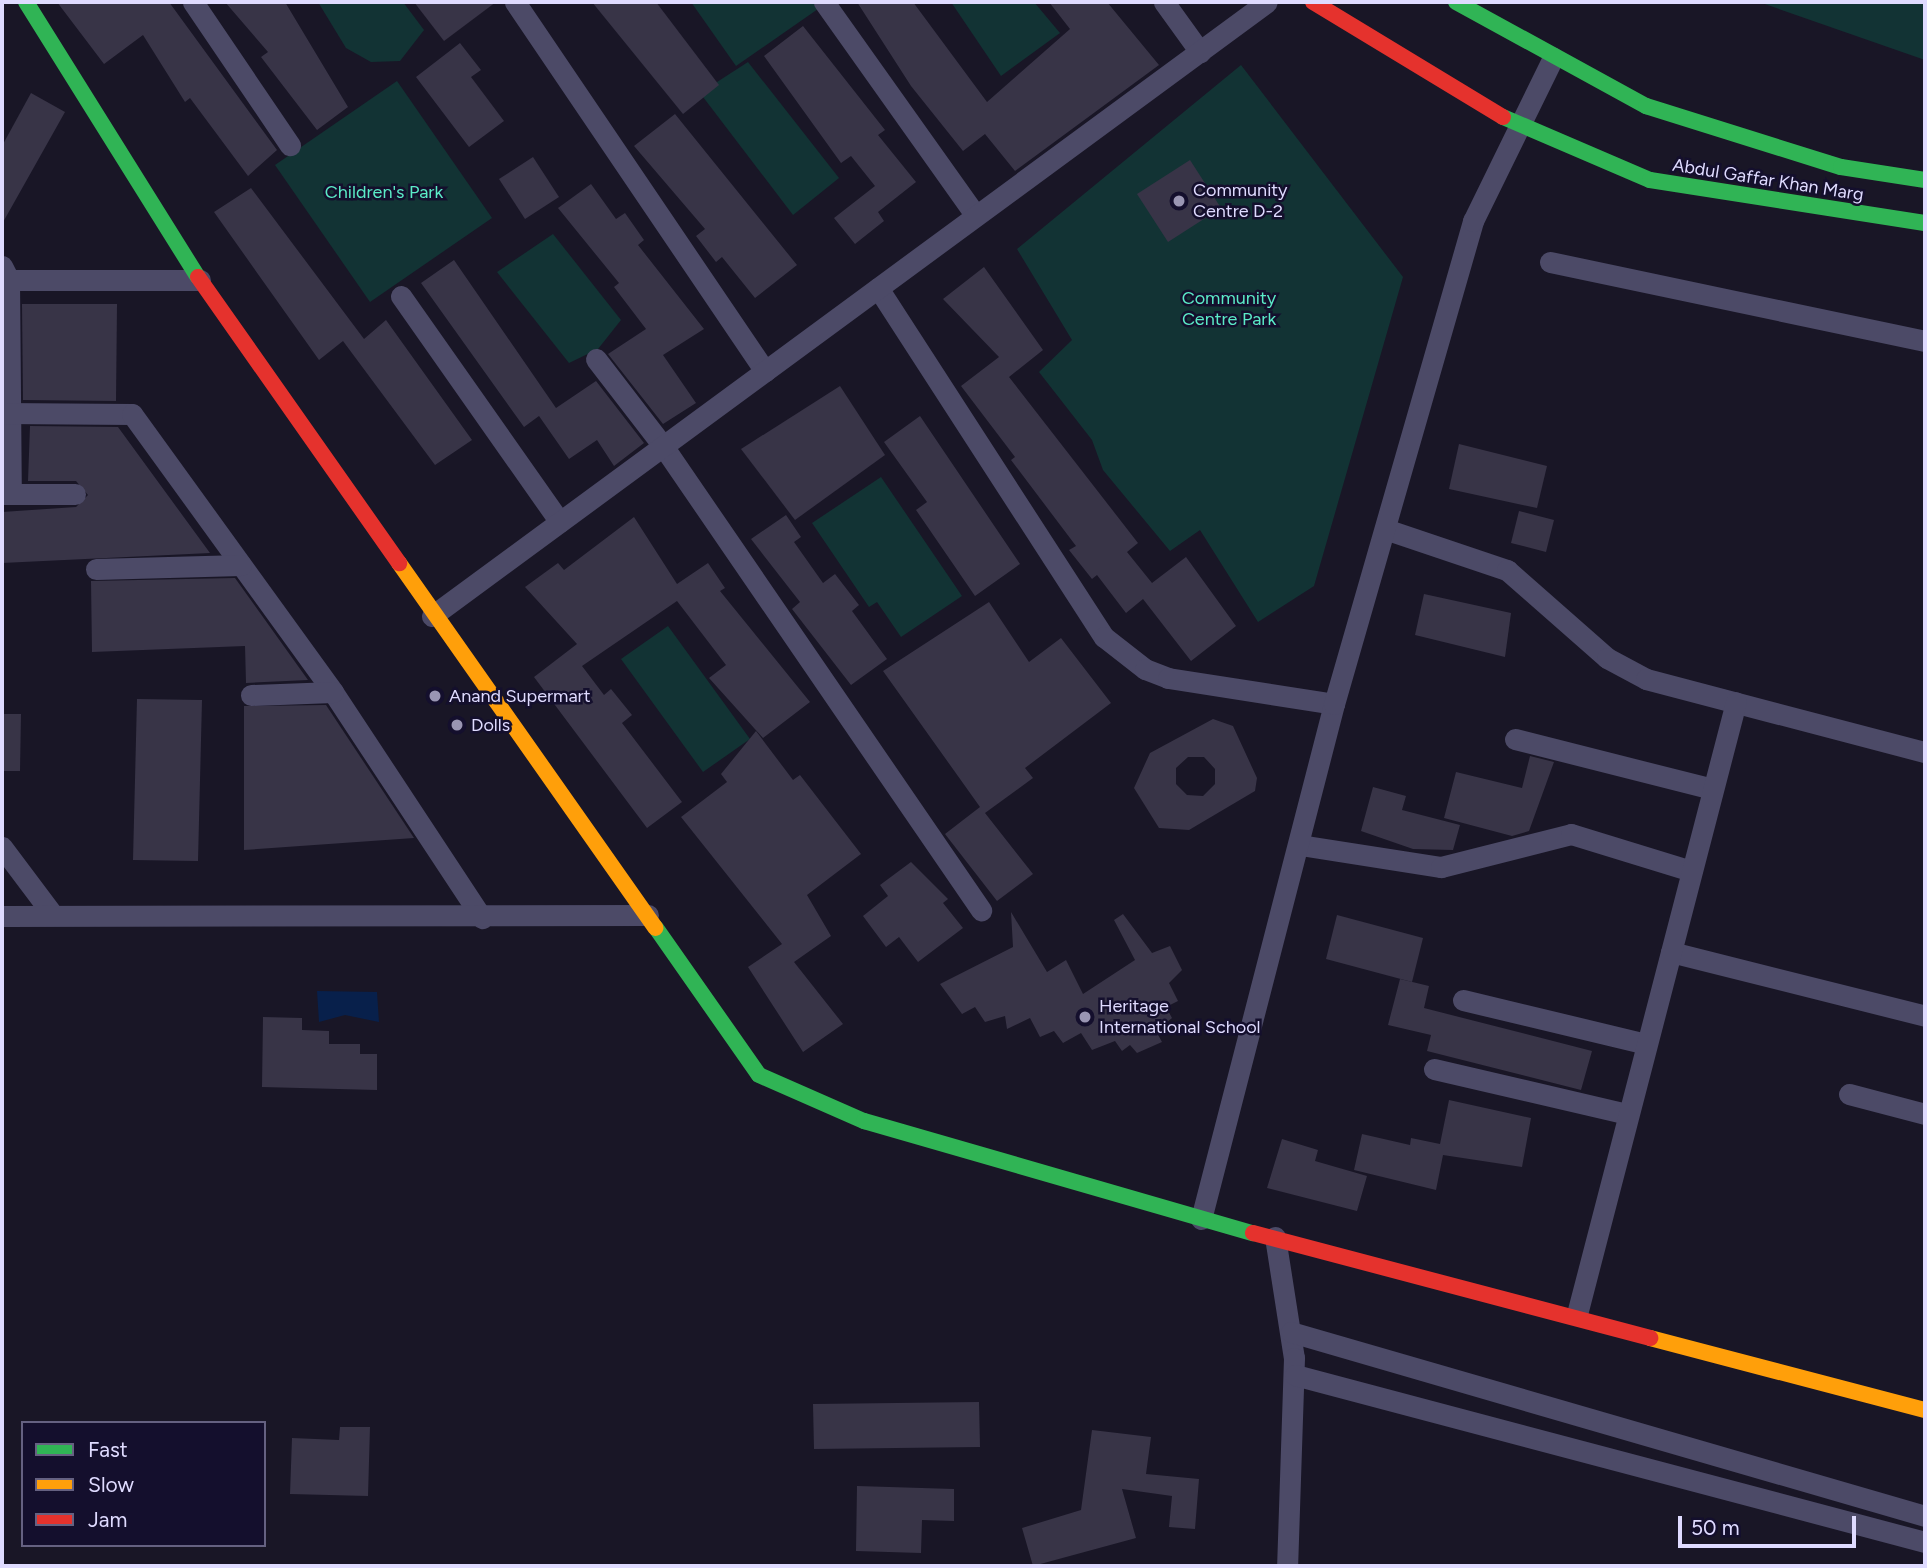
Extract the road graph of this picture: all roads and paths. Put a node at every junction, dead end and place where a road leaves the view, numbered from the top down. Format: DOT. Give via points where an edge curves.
graph roads {
  1 [pos="26,2"];
  2 [pos="193,2"];
  3 [pos="515,2"];
  4 [pos="824,2"];
  5 [pos="1164,2"];
  6 [pos="1267,2"];
  7 [pos="1313,2"];
  8 [pos="1456,2"];
  9 [pos="1200,52"];
  10 [pos="1553,58"];
  11 [pos="1516,124"];
  12 [pos="290,145"];
  13 [pos="1925,180"];
  14 [pos="976,216"];
  15 [pos="1925,223"];
  16 [pos="1550,262"];
  17 [pos="4,275"];
  18 [pos="200,281"];
  19 [pos="878,288"];
  20 [pos="401,296"];
  21 [pos="1925,341"];
  22 [pos="596,359"];
  23 [pos="765,371"];
  24 [pos="6,413"];
  25 [pos="663,446"];
  26 [pos="6,494"];
  27 [pos="75,494"];
  28 [pos="560,522"];
  29 [pos="1388,530"];
  30 [pos="241,565"];
  31 [pos="96,569"];
  32 [pos="432,616"];
  33 [pos="332,692"];
  34 [pos="251,695"];
  35 [pos="1736,702"];
  36 [pos="1334,704"];
  37 [pos="1516,739"];
  38 [pos="1925,752"];
  39 [pos="1712,789"];
  40 [pos="1300,845"];
  41 [pos="2,847"];
  42 [pos="1691,871"];
  43 [pos="981,911"];
  44 [pos="53,915"];
  45 [pos="648,915"];
  46 [pos="2,916"];
  47 [pos="482,918"];
  48 [pos="1671,952"];
  49 [pos="1462,1000"];
  50 [pos="1925,1016"];
  51 [pos="1646,1044"];
  52 [pos="1434,1069"];
  53 [pos="1849,1094"];
  54 [pos="1628,1114"];
  55 [pos="1925,1114"];
  56 [pos="1201,1219"];
  57 [pos="1275,1237"];
  58 [pos="1577,1314"];
  59 [pos="1291,1332"];
  60 [pos="1295,1375"];
  61 [pos="1925,1410"];
  62 [pos="1925,1516"];
  63 [pos="1925,1542"];
  64 [pos="1287,1566"];
  1 -- 18 [label="street"];
  2 -- 12 [label="street"];
  3 -- 23 [label="street"];
  4 -- 14 [label="street"];
  5 -- 9 [label="street"];
  6 -- 9 [label="street"];
  7 -- 11 [label="street, Abdul Gaffar Khan Marg"];
  8 -- 10 [label="street, Abdul Gaffar Khan Marg"];
  9 -- 14 [label="street"];
  10 -- 11 [label="street"];
  10 -- 13 [label="street, Abdul Gaffar Khan Marg" via="1715,132 1841,167"];
  11 -- 15 [label="street, Abdul Gaffar Khan Marg" via="1650,180"];
  11 -- 29 [label="street" via="1473,220"];
  14 -- 19 [label="street"];
  16 -- 21 [label="street"];
  17 -- 18 [label="street"];
  17 -- 24 [label="street"];
  18 -- 32 [label="street"];
  19 -- 23 [label="street"];
  19 -- 36 [label="street" via="1104,637 1145,669 1168,678"];
  20 -- 28 [label="street"];
  22 -- 25 [label="street"];
  23 -- 25 [label="street"];
  24 -- 26 [label="street"];
  24 -- 30 [label="street" via="132,414"];
  25 -- 28 [label="street"];
  25 -- 43 [label="street"];
  26 -- 27 [label="street"];
  28 -- 32 [label="street"];
  29 -- 35 [label="street" via="1520,578 1555,616 1626,670"];
  29 -- 36 [label="street"];
  30 -- 31 [label="street"];
  30 -- 33 [label="street"];
  32 -- 45 [label="street"];
  33 -- 34 [label="street"];
  33 -- 47 [label="street"];
  35 -- 38 [label="street"];
  35 -- 39 [label="street"];
  36 -- 40 [label="street"];
  37 -- 39 [label="street"];
  39 -- 42 [label="street"];
  40 -- 42 [label="street" via="1441,867 1571,834"];
  40 -- 56 [label="street"];
  41 -- 44 [label="street"];
  42 -- 48 [label="street"];
  44 -- 46 [label="street"];
  44 -- 47 [label="street"];
  45 -- 47 [label="street"];
  45 -- 56 [label="street" via="741,1055 778,1088 864,1121"];
  48 -- 50 [label="street"];
  48 -- 51 [label="street"];
  49 -- 51 [label="street"];
  51 -- 54 [label="street"];
  52 -- 54 [label="street"];
  53 -- 55 [label="street"];
  54 -- 58 [label="street"];
  56 -- 57 [label="street"];
  57 -- 58 [label="street"];
  57 -- 59 [label="street"];
  58 -- 61 [label="street"];
  59 -- 60 [label="street"];
  59 -- 62 [label="street"];
  60 -- 63 [label="street"];
  60 -- 64 [label="street"];
}
